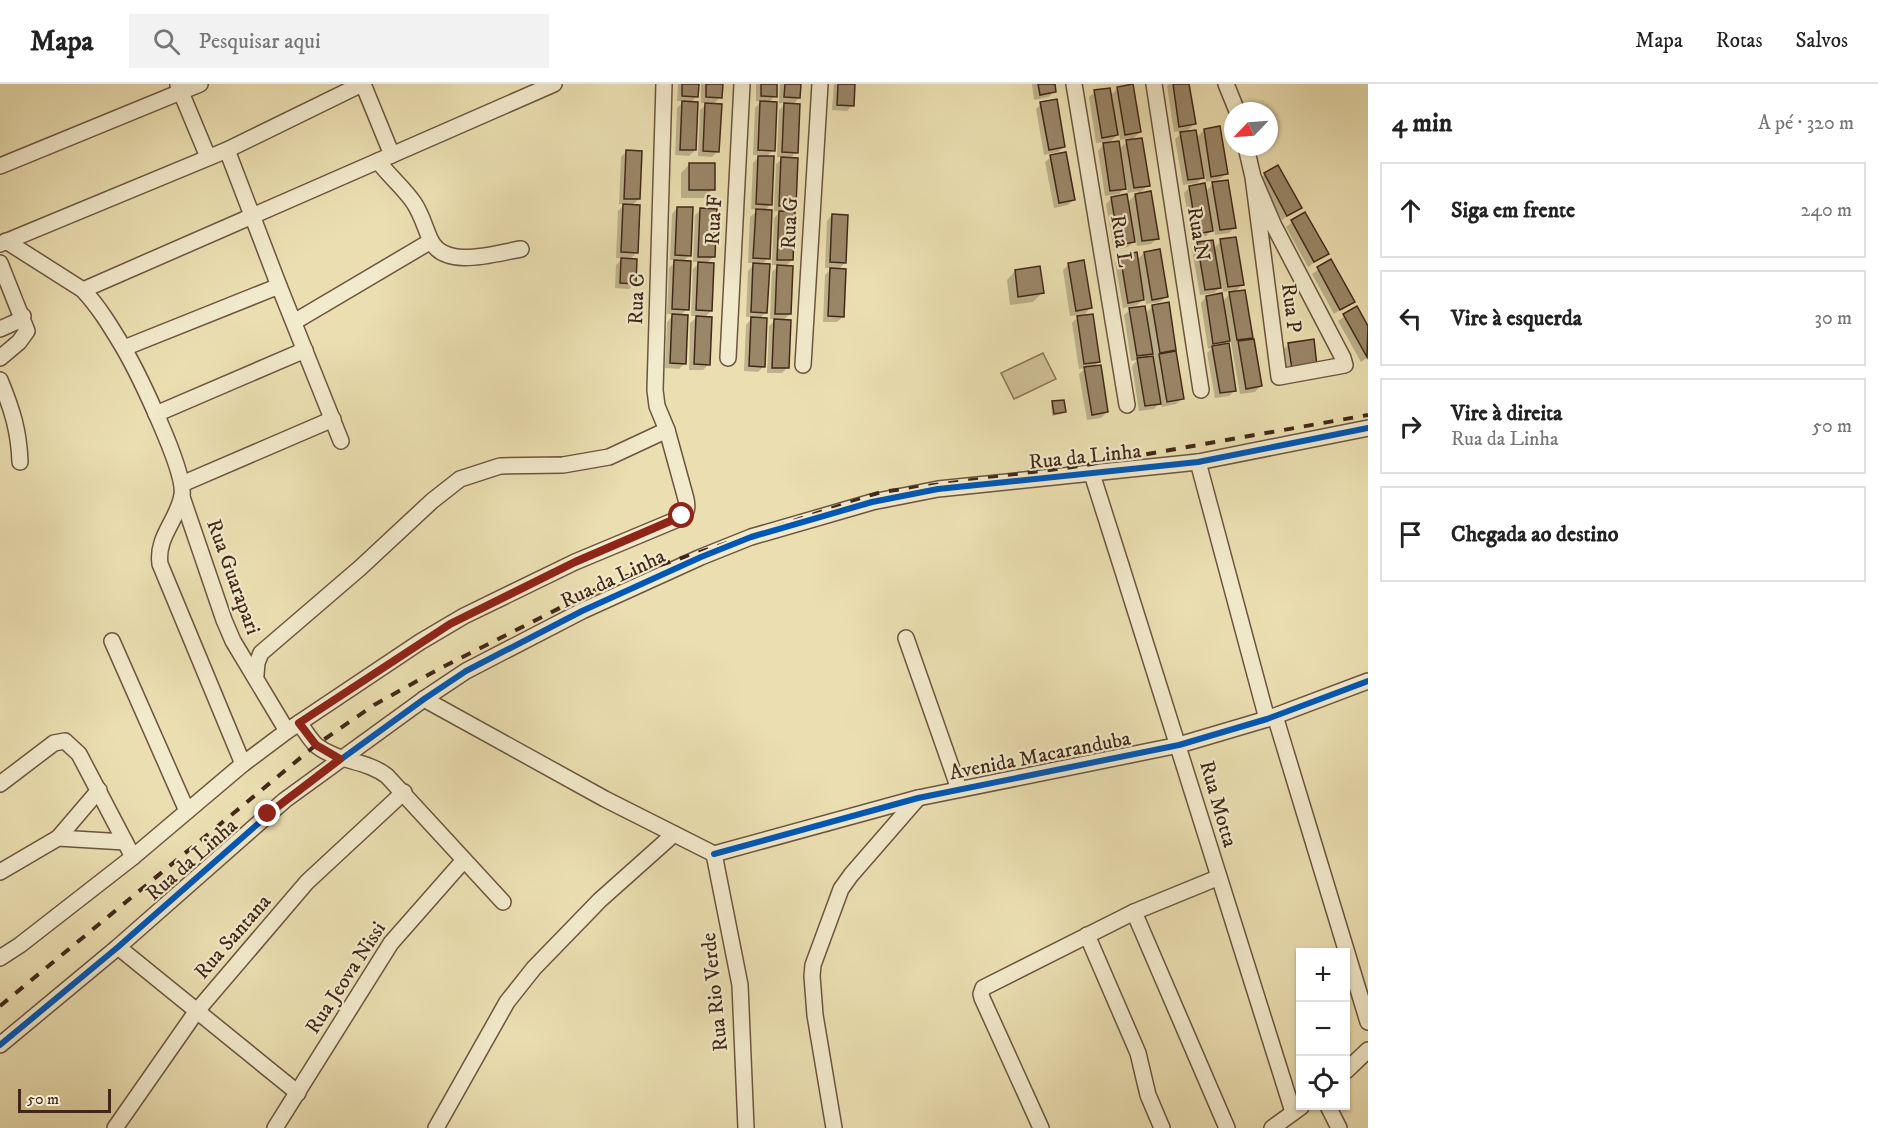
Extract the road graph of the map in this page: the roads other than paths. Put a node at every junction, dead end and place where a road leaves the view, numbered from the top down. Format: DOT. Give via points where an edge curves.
graph roads {
  1 [pos="200,84"];
  2 [pos="363,84"];
  3 [pos="554,84"];
  4 [pos="664,84"];
  5 [pos="742,84"];
  6 [pos="820,84"];
  7 [pos="1074,84"];
  8 [pos="1154,84"];
  9 [pos="1226,84"];
  10 [pos="180,88"];
  11 [pos="1233,102"];
  12 [pos="227,150"];
  13 [pos="393,155"];
  14 [pos="1248,156"];
  15 [pos="208,158"];
  16 [pos="378,161"];
  17 [pos="0,166"];
  18 [pos="1253,177"];
  19 [pos="253,216"];
  20 [pos="431,242"];
  21 [pos="3,243"];
  22 [pos="521,249"];
  23 [pos="0,263"];
  24 [pos="279,286"];
  25 [pos="83,290"];
  26 [pos="23,316"];
  27 [pos="294,322"];
  28 [pos="0,329"];
  29 [pos="124,348"];
  30 [pos="305,350"];
  31 [pos="0,358"];
  32 [pos="728,358"];
  33 [pos="803,365"];
  34 [pos="0,381"];
  35 [pos="1201,390"];
  36 [pos="1126,405"];
  37 [pos="156,414"];
  38 [pos="333,419"];
  39 [pos="667,430"];
  40 [pos="1367,433"];
  41 [pos="341,441"];
  42 [pos="20,462"];
  43 [pos="1198,462"];
  44 [pos="1092,474"];
  45 [pos="182,490"];
  46 [pos="906,638"];
  47 [pos="112,641"];
  48 [pos="255,675"];
  49 [pos="1368,681"];
  50 [pos="424,699"];
  51 [pos="1271,718"];
  52 [pos="293,727"];
  53 [pos="1179,745"];
  54 [pos="340,759"];
  55 [pos="243,764"];
  56 [pos="0,783"];
  57 [pos="959,789"];
  58 [pos="99,790"];
  59 [pos="404,792"];
  60 [pos="918,798"];
  61 [pos="187,811"];
  62 [pos="674,834"];
  63 [pos="58,838"];
  64 [pos="125,842"];
  65 [pos="714,854"];
  66 [pos="133,857"];
  67 [pos="464,860"];
  68 [pos="0,871"];
  69 [pos="1217,878"];
  70 [pos="503,902"];
  71 [pos="1134,912"];
  72 [pos="1087,935"];
  73 [pos="118,947"];
  74 [pos="0,958"];
  75 [pos="196,1012"];
  76 [pos="1368,1022"];
  77 [pos="0,1045"];
  78 [pos="1368,1050"];
  79 [pos="1350,1067"];
  80 [pos="298,1093"];
  81 [pos="1296,1103"];
  82 [pos="1297,1110"];
  83 [pos="1330,1110"];
  84 [pos="115,1128"];
  85 [pos="275,1128"];
  86 [pos="436,1128"];
  87 [pos="746,1128"];
  88 [pos="834,1128"];
  89 [pos="1041,1128"];
  90 [pos="1161,1128"];
  91 [pos="1227,1128"];
  92 [pos="1272,1128"];
  93 [pos="1339,1128"];
  1 -- 10 [label="street"];
  2 -- 12 [label="street"];
  2 -- 13 [label="street"];
  3 -- 13 [label="street"];
  4 -- 39 [label="street, Rua C" via="655,390"];
  5 -- 32 [label="street, Rua F"];
  6 -- 33 [label="street, Rua G"];
  7 -- 36 [label="street, Rua L"];
  8 -- 35 [label="street, Rua N"];
  9 -- 11 [label="street"];
  10 -- 15 [label="street"];
  10 -- 17 [label="street"];
  12 -- 15 [label="street"];
  12 -- 19 [label="street"];
  13 -- 16 [label="street"];
  14 -- 18 [label="street"];
  15 -- 21 [label="street"];
  16 -- 19 [label="street"];
  16 -- 20 [label="street" via="414,203"];
  18 -- 18 [label="street, Rua P" via="1279,377 1345,365 1274,226"];
  19 -- 24 [label="street"];
  19 -- 25 [label="street"];
  20 -- 22 [label="street" via="450,256 472,257"];
  20 -- 27 [label="street"];
  21 -- 25 [label="street"];
  23 -- 26 [label="street"];
  24 -- 27 [label="street"];
  24 -- 29 [label="street"];
  25 -- 29 [label="street, Rua Guarapari"];
  26 -- 28 [label="street"];
  26 -- 31 [label="street" via="27,331"];
  27 -- 30 [label="street"];
  29 -- 37 [label="street, Rua Guarapari"];
  30 -- 37 [label="street"];
  30 -- 38 [label="street"];
  34 -- 42 [label="street" via="19,436"];
  37 -- 45 [label="street, Rua Guarapari"];
  38 -- 41 [label="street"];
  38 -- 45 [label="street"];
  39 -- 48 [label="street" via="609,457 563,465 500,466 460,479 261,653"];
  39 -- 52 [label="street, Rua C" via="686,499 687,510 678,519 575,562 450,624"];
  40 -- 43 [label="street, Rua da Linha"];
  43 -- 44 [label="street, Rua da Linha"];
  43 -- 51 [label="street"];
  44 -- 50 [label="street, Rua da Linha" via="938,489 863,503 745,540 582,611 466,671"];
  44 -- 53 [label="street, Rua Motta"];
  45 -- 48 [label="street, Rua Guarapari" via="224,620"];
  45 -- 55 [label="street" via="161,542 160,564"];
  46 -- 57 [label="street"];
  47 -- 61 [label="street"];
  48 -- 52 [label="street, Rua Guarapari"];
  49 -- 51 [label="street, Avenida Macaranduba"];
  50 -- 54 [label="street, Rua da Linha"];
  50 -- 62 [label="street"];
  51 -- 53 [label="street, Avenida Macaranduba"];
  51 -- 76 [label="street"];
  52 -- 54 [label="street, Rua Guarapari"];
  52 -- 55 [label="street"];
  53 -- 57 [label="street, Avenida Macaranduba"];
  53 -- 69 [label="street, Rua Motta"];
  54 -- 59 [label="street, Rua Guarapari" via="376,769"];
  54 -- 73 [label="street, Rua da Linha" via="268,814"];
  55 -- 61 [label="street"];
  56 -- 58 [label="street" via="54,743 65,741 79,754"];
  57 -- 60 [label="street, Avenida Macaranduba"];
  58 -- 63 [label="street"];
  58 -- 64 [label="street"];
  59 -- 67 [label="street, Rua Guarapari"];
  59 -- 75 [label="street, Rua Santana" via="307,882"];
  60 -- 65 [label="street, Avenida Macaranduba"];
  60 -- 88 [label="street" via="841,889 813,965 815,1015"];
  61 -- 66 [label="street"];
  62 -- 65 [label="street"];
  62 -- 86 [label="street" via="592,907 534,968 507,1002"];
  63 -- 64 [label="street"];
  63 -- 68 [label="street"];
  64 -- 66 [label="street"];
  65 -- 87 [label="street, Rua Rio Verde" via="740,985"];
  66 -- 74 [label="street"];
  67 -- 70 [label="street, Rua Guarapari"];
  67 -- 80 [label="street, Rua Jeova Nissi" via="391,943"];
  69 -- 71 [label="street"];
  69 -- 81 [label="street, Rua Motta"];
  71 -- 72 [label="street"];
  71 -- 91 [label="street"];
  72 -- 89 [label="street" via="999,978 981,991"];
  72 -- 90 [label="street" via="1138,1053"];
  73 -- 75 [label="street"];
  73 -- 77 [label="street, Rua da Linha"];
  75 -- 80 [label="street"];
  75 -- 84 [label="street, Rua Santana"];
  78 -- 79 [label="street"];
  80 -- 85 [label="street, Rua Jeova Nissi"];
  82 -- 92 [label="street"];
  83 -- 93 [label="street"];
}
